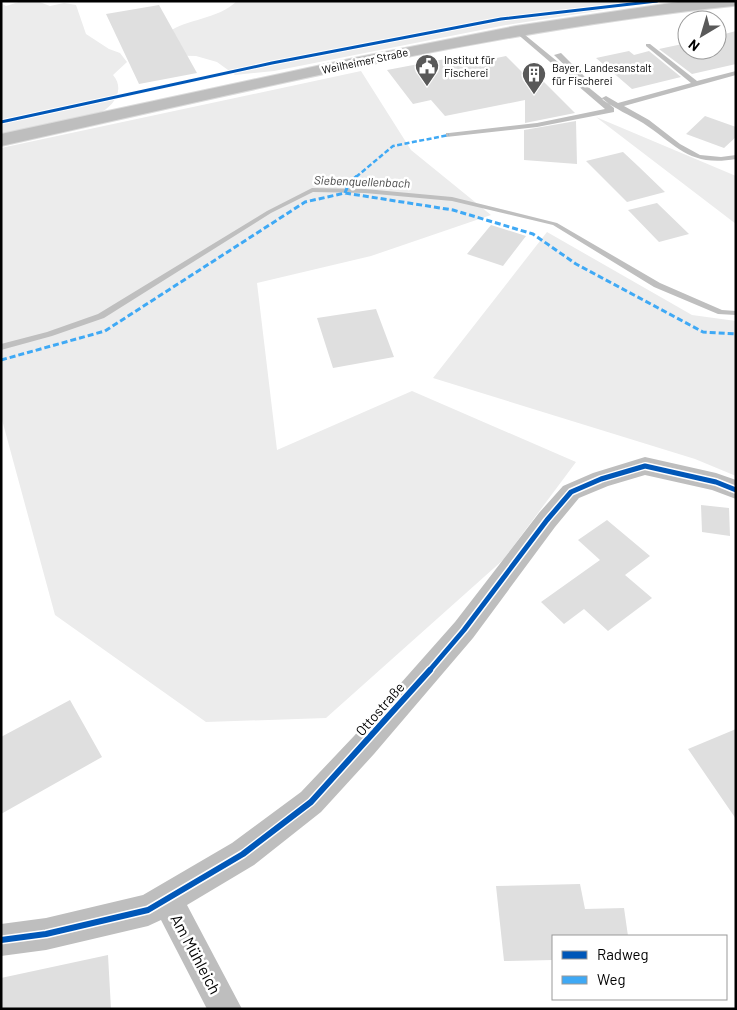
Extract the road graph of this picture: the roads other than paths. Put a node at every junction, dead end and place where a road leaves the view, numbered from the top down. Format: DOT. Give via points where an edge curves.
graph roads {
  1 [pos="732,1"];
  2 [pos="517,32"];
  3 [pos="648,46"];
  4 [pos="558,55"];
  5 [pos="736,73"];
  6 [pos="695,83"];
  7 [pos="616,106"];
  8 [pos="449,135"];
  9 [pos="1,140"];
  10 [pos="736,158"];
  11 [pos="736,490"];
  12 [pos="167,899"];
  13 [pos="1,940"];
  14 [pos="225,1009"];
  1 -- 2 [label="main road, Weilheimer Straße" via="661,8"];
  2 -- 8 [label="lane" via="611,110 538,125"];
  2 -- 9 [label="main road, Weilheimer Straße" via="394,54"];
  3 -- 6 [label="lane"];
  4 -- 7 [label="lane"];
  5 -- 6 [label="lane"];
  6 -- 7 [label="lane"];
  7 -- 10 [label="lane" via="698,157 720,161"];
  11 -- 12 [label="street, Ottostraße" via="716,482 645,466 571,492 546,520 464,630 311,802 243,854"];
  12 -- 13 [label="street, Ottostraße" via="148,910 46,934"];
  12 -- 14 [label="street, Am Mühleich"];
}
